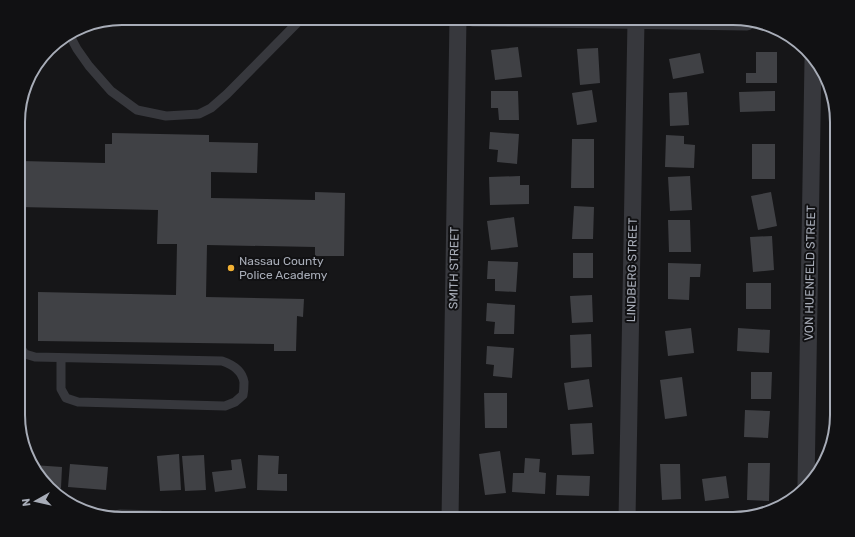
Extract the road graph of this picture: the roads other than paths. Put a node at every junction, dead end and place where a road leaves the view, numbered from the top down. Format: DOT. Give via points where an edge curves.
graph roads {
  1 [pos="295,25"];
  2 [pos="458,25"];
  3 [pos="636,25"];
  4 [pos="72,39"];
  5 [pos="814,69"];
  6 [pos="25,354"];
  7 [pos="61,358"];
  8 [pos="806,478"];
  9 [pos="450,512"];
  10 [pos="627,512"];
  1 -- 4 [label="lane" via="227,94 211,108 193,115 166,116 138,110 111,91 89,66"];
  2 -- 9 [label="street, SMITH STREET"];
  3 -- 10 [label="street, LINDBERG STREET"];
  5 -- 8 [label="street, VON HUENFELD STREET"];
  6 -- 7 [label="lane"];
  7 -- 7 [label="lane" via="61,388 66,398 78,402 225,406 235,402 243,394 244,381 238,371 231,364 222,361"];
}
